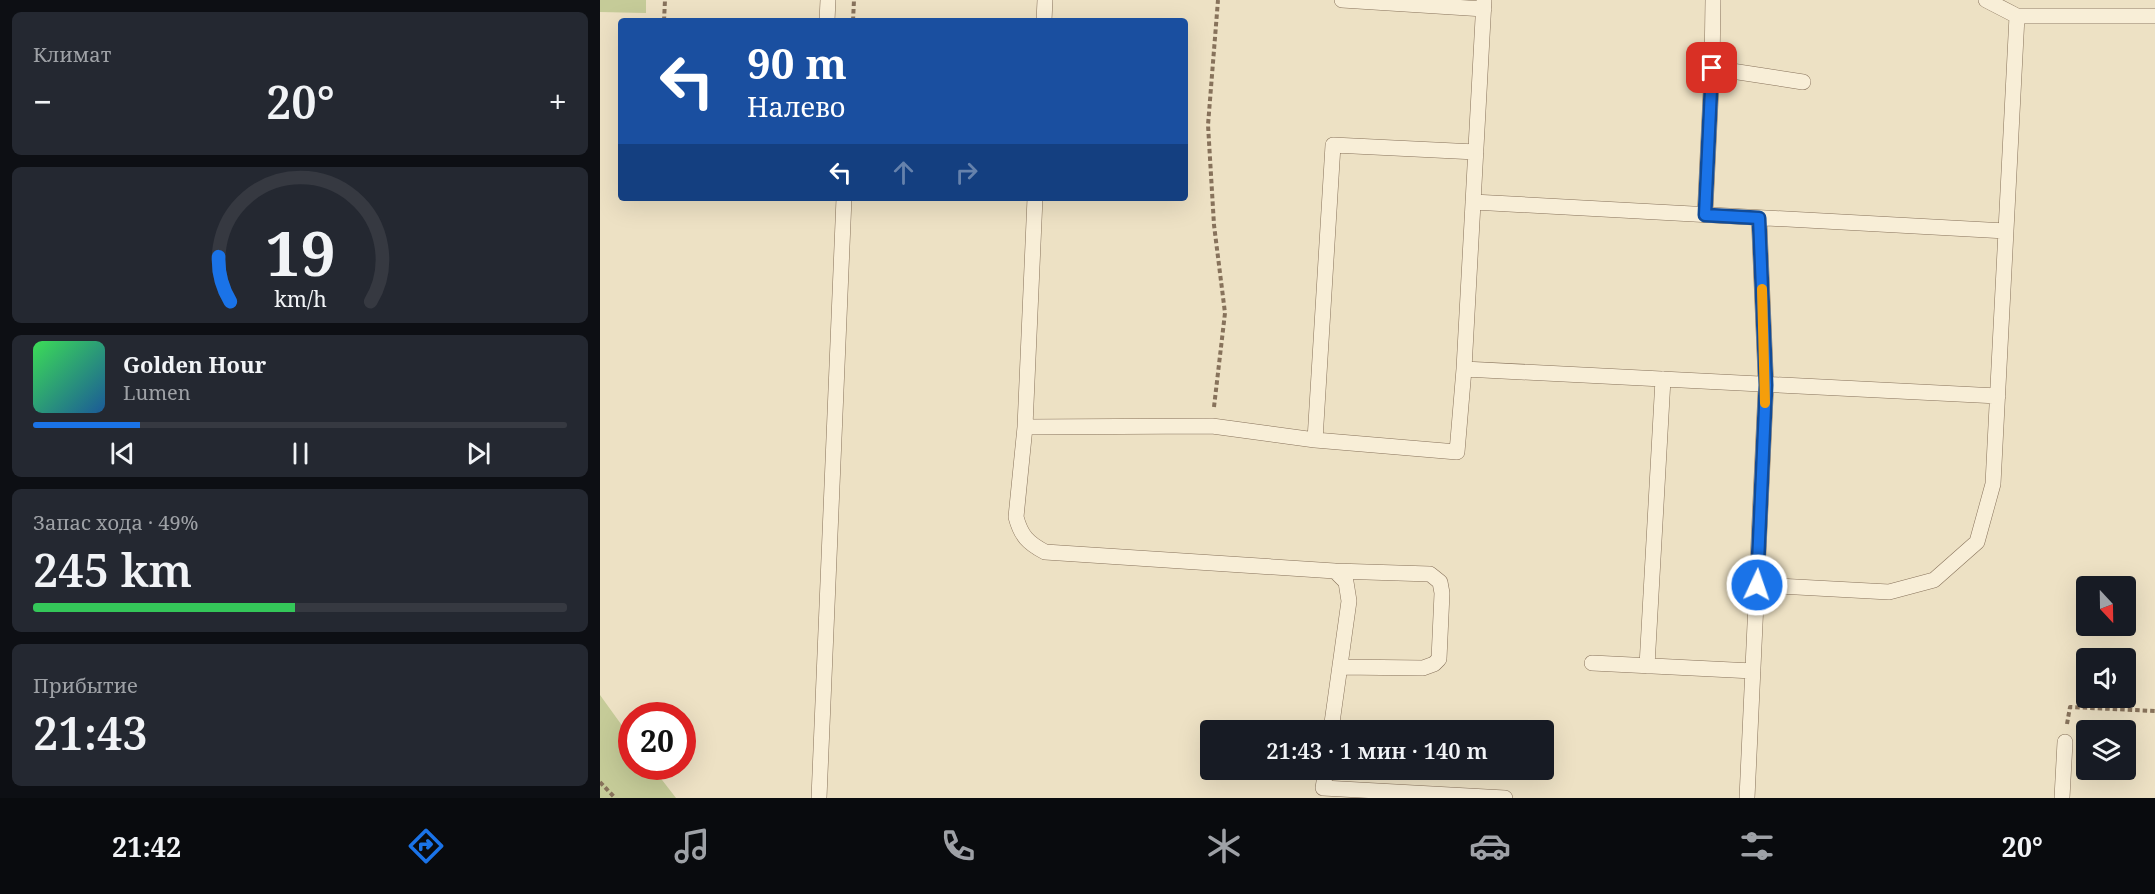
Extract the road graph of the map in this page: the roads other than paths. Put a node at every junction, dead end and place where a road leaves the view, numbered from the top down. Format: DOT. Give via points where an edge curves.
graph roads {
  1 [pos="828,0"];
  2 [pos="1045,0"];
  3 [pos="1342,0"];
  4 [pos="1713,0"];
  5 [pos="1986,0"];
  6 [pos="1484,4"];
  7 [pos="2114,7"];
  8 [pos="2017,16"];
  9 [pos="2155,16"];
  10 [pos="827,18"];
  11 [pos="1044,18"];
  12 [pos="1712,68"];
  13 [pos="1803,82"];
  14 [pos="1476,152"];
  15 [pos="844,201"];
  16 [pos="1035,201"];
  17 [pos="1473,202"];
  18 [pos="1705,215"];
  19 [pos="1759,218"];
  20 [pos="2006,231"];
  21 [pos="1464,369"];
  22 [pos="1663,379"];
  23 [pos="1766,385"];
  24 [pos="1998,396"];
  25 [pos="1025,427"];
  26 [pos="1315,440"];
  27 [pos="1335,571"];
  28 [pos="1757,585"];
  29 [pos="1592,663"];
  30 [pos="1340,666"];
  31 [pos="1647,666"];
  32 [pos="1753,671"];
  33 [pos="1332,720"];
  34 [pos="2065,742"];
  35 [pos="1324,780"];
  36 [pos="819,798"];
  37 [pos="1505,798"];
  38 [pos="1747,798"];
  39 [pos="2062,798"];
  1 -- 10 [label="lane"];
  2 -- 11 [label="lane"];
  3 -- 6 [label="lane"];
  4 -- 12 [label="lane"];
  5 -- 8 [label="lane"];
  6 -- 14 [label="lane"];
  7 -- 8 [label="lane"];
  7 -- 9 [label="lane"];
  8 -- 20 [label="lane"];
  12 -- 13 [label="lane"];
  12 -- 18 [label="lane"];
  14 -- 17 [label="lane"];
  14 -- 26 [label="lane" via="1334,145"];
  15 -- 36 [label="lane"];
  16 -- 25 [label="lane"];
  17 -- 18 [label="lane"];
  17 -- 21 [label="lane"];
  18 -- 19 [label="lane"];
  19 -- 20 [label="lane"];
  19 -- 23 [label="lane"];
  20 -- 24 [label="lane"];
  21 -- 22 [label="lane"];
  21 -- 26 [label="lane" via="1457,452"];
  22 -- 23 [label="lane"];
  22 -- 31 [label="lane"];
  23 -- 24 [label="lane"];
  23 -- 28 [label="lane"];
  24 -- 28 [label="lane" via="1993,484 1977,542 1934,580 1889,592"];
  25 -- 26 [label="lane" via="1212,426"];
  25 -- 27 [label="lane" via="1016,516 1028,543 1045,552"];
  27 -- 30 [label="lane" via="1346,582 1349,601"];
  27 -- 30 [label="lane" via="1430,574 1440,582 1442,592 1439,659 1434,664 1423,668"];
  28 -- 32 [label="lane"];
  29 -- 31 [label="lane"];
  30 -- 33 [label="lane"];
  31 -- 32 [label="lane"];
  32 -- 38 [label="lane"];
  34 -- 39 [label="lane"];
  35 -- 37 [label="lane" via="1323,788"];
}
